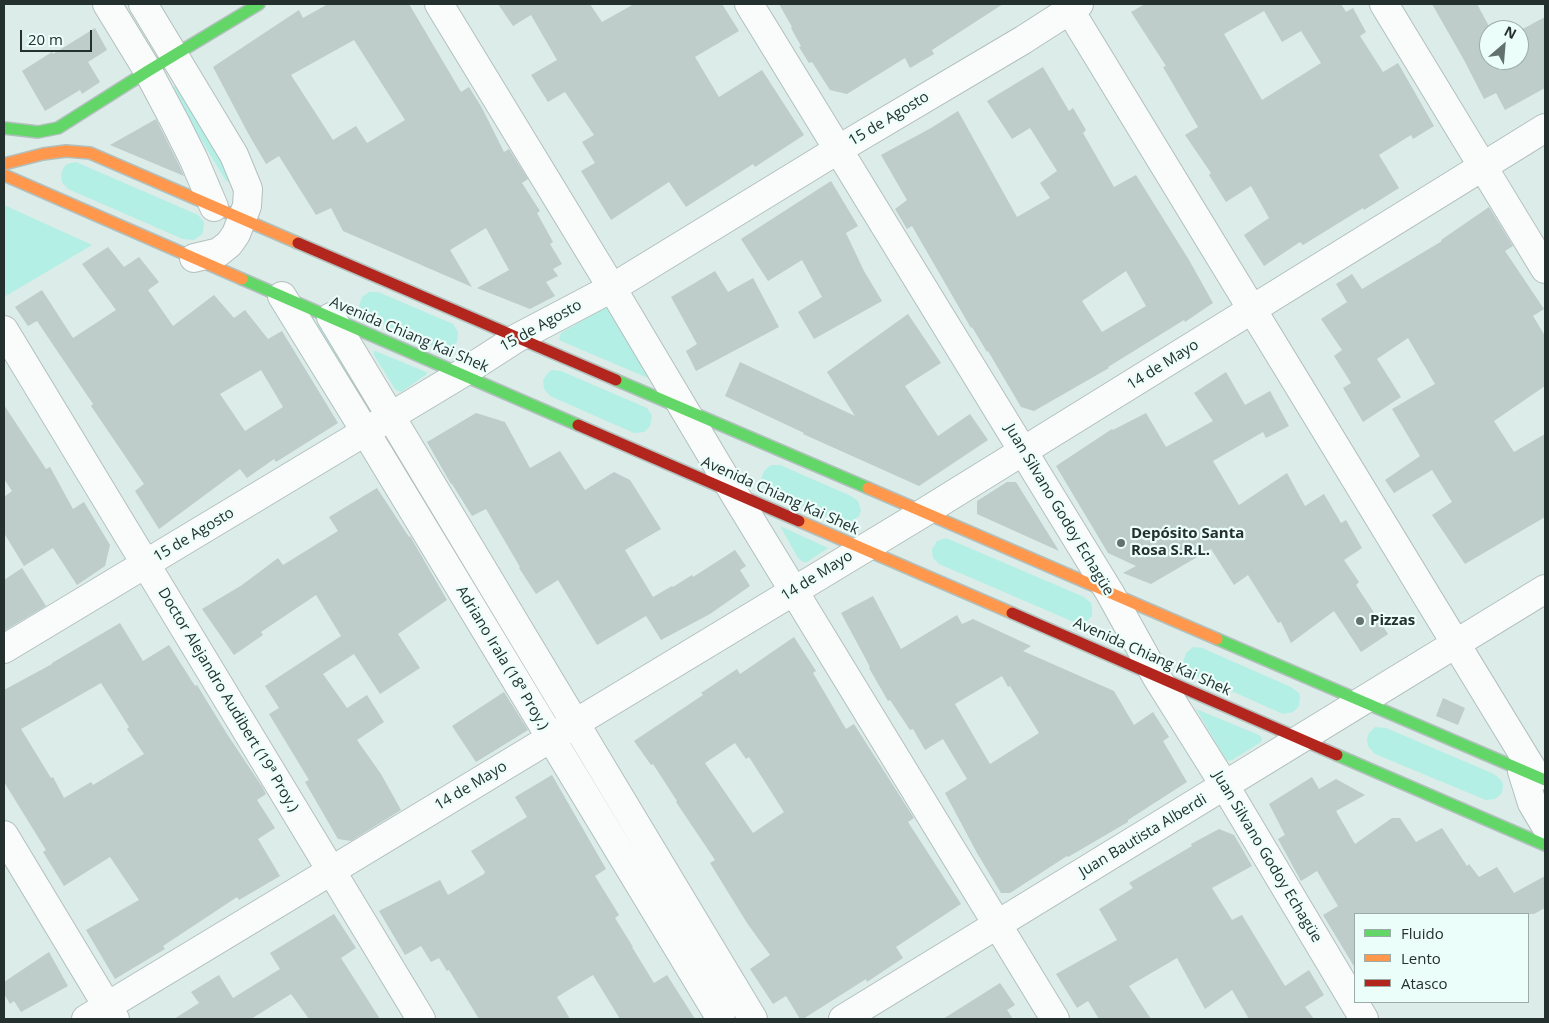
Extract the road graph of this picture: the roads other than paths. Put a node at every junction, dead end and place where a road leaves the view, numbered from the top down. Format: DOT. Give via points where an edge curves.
graph roads {
  1 [pos="107,4"];
  2 [pos="143,4"];
  3 [pos="259,4"];
  4 [pos="439,4"];
  5 [pos="749,4"];
  6 [pos="1384,4"];
  7 [pos="1072,6"];
  8 [pos="174,55"];
  9 [pos="148,71"];
  10 [pos="4,128"];
  11 [pos="1545,128"];
  12 [pos="839,149"];
  13 [pos="4,164"];
  14 [pos="1483,166"];
  15 [pos="4,175"];
  16 [pos="214,208"];
  17 [pos="242,219"];
  18 [pos="194,258"];
  19 [pos="1545,269"];
  20 [pos="612,288"];
  21 [pos="282,296"];
  22 [pos="1252,309"];
  23 [pos="330,317"];
  24 [pos="4,330"];
  25 [pos="517,338"];
  26 [pos="461,374"];
  27 [pos="685,410"];
  28 [pos="391,416"];
  29 [pos="366,431"];
  30 [pos="1023,451"];
  31 [pos="734,492"];
  32 [pos="923,513"];
  33 [pos="862,548"];
  34 [pos="145,564"];
  35 [pos="795,590"];
  36 [pos="1545,590"];
  37 [pos="1110,593"];
  38 [pos="1456,644"];
  39 [pos="4,649"];
  40 [pos="1156,676"];
  41 [pos="1362,702"];
  42 [pos="575,723"];
  43 [pos="551,738"];
  44 [pos="1301,739"];
  45 [pos="1535,776"];
  46 [pos="1225,786"];
  47 [pos="1545,825"];
  48 [pos="4,835"];
  49 [pos="1545,845"];
  50 [pos="331,871"];
  51 [pos="998,924"];
  52 [pos="1354,1002"];
  53 [pos="1354,1003"];
  54 [pos="103,1015"];
  55 [pos="421,1019"];
  56 [pos="721,1019"];
  57 [pos="753,1019"];
  58 [pos="843,1019"];
  59 [pos="1055,1019"];
  60 [pos="1364,1019"];
  1 -- 9 [label="street"];
  2 -- 8 [label="street"];
  3 -- 8 [label="street"];
  4 -- 20 [label="street"];
  5 -- 12 [label="street, Juan Silvano Godoy Echagüe"];
  6 -- 14 [label="street"];
  7 -- 12 [label="street, 15 de Agosto" via="1023,40"];
  7 -- 22 [label="street"];
  8 -- 9 [label="street"];
  8 -- 17 [label="street" via="234,155 244,178 248,189"];
  9 -- 10 [label="street" via="58,128 38,132"];
  9 -- 16 [label="street" via="194,160"];
  11 -- 14 [label="street, 14 de Mayo"];
  12 -- 20 [label="street, 15 de Agosto"];
  12 -- 30 [label="street, Juan Silvano Godoy Echagüe"];
  13 -- 16 [label="street" via="66,151 90,153"];
  14 -- 19 [label="street"];
  14 -- 22 [label="street, 14 de Mayo"];
  15 -- 18 [label="street, Avenida Chiang Kai Shek"];
  16 -- 17 [label="street"];
  17 -- 18 [label="street" via="236,234 219,252"];
  17 -- 25 [label="street"];
  18 -- 21 [label="street, Avenida Chiang Kai Shek"];
  20 -- 25 [label="street, 15 de Agosto"];
  20 -- 27 [label="street"];
  21 -- 23 [label="street, Avenida Chiang Kai Shek"];
  21 -- 29 [label="street, Adriano Irala (18ª Proy.)"];
  22 -- 30 [label="street, 14 de Mayo"];
  22 -- 38 [label="street"];
  23 -- 26 [label="street, Avenida Chiang Kai Shek"];
  23 -- 28 [label="street, Adriano Irala (18ª Proy.)"];
  24 -- 34 [label="street, Doctor Alejandro Audibert (19ª Proy.)"];
  25 -- 26 [label="street, 15 de Agosto"];
  25 -- 27 [label="street"];
  26 -- 28 [label="street, 15 de Agosto"];
  26 -- 31 [label="street, Avenida Chiang Kai Shek"];
  27 -- 31 [label="street"];
  27 -- 32 [label="street"];
  28 -- 29 [label="street, 15 de Agosto"];
  28 -- 42 [label="street, Adriano Irala (18ª Proy.)"];
  29 -- 34 [label="street, 15 de Agosto"];
  29 -- 43 [label="street, Adriano Irala (18ª Proy.)"];
  30 -- 32 [label="street, 14 de Mayo"];
  30 -- 37 [label="street, Juan Silvano Godoy Echagüe"];
  31 -- 33 [label="street, Avenida Chiang Kai Shek"];
  31 -- 35 [label="street"];
  32 -- 33 [label="street, 14 de Mayo"];
  32 -- 37 [label="street"];
  33 -- 35 [label="street, 14 de Mayo"];
  33 -- 40 [label="street, Avenida Chiang Kai Shek"];
  34 -- 39 [label="street, 15 de Agosto"];
  34 -- 50 [label="street, Doctor Alejandro Audibert (19ª Proy.)"];
  35 -- 42 [label="street, 14 de Mayo"];
  35 -- 51 [label="street"];
  36 -- 38 [label="street, Juan Bautista Alberdi"];
  37 -- 40 [label="street, Juan Silvano Godoy Echagüe"];
  37 -- 41 [label="street"];
  38 -- 41 [label="street, Juan Bautista Alberdi"];
  38 -- 45 [label="street"];
  40 -- 44 [label="street, Avenida Chiang Kai Shek"];
  40 -- 46 [label="street, Juan Silvano Godoy Echagüe"];
  41 -- 44 [label="street, Juan Bautista Alberdi"];
  41 -- 45 [label="street"];
  42 -- 43 [label="street, 14 de Mayo"];
  42 -- 57 [label="street, Adriano Irala (18ª Proy.)"];
  43 -- 50 [label="street, 14 de Mayo"];
  43 -- 56 [label="street, Adriano Irala (18ª Proy.)"];
  44 -- 46 [label="street, Juan Bautista Alberdi"];
  44 -- 49 [label="street, Avenida Chiang Kai Shek"];
  45 -- 47 [label="street" via="1532,803"];
  46 -- 51 [label="street, Juan Bautista Alberdi"];
  46 -- 52 [label="street, Juan Silvano Godoy Echagüe"];
  48 -- 54 [label="street"];
  50 -- 54 [label="street, 14 de Mayo"];
  50 -- 55 [label="street, Doctor Alejandro Audibert (19ª Proy.)"];
  51 -- 58 [label="street, Juan Bautista Alberdi"];
  51 -- 59 [label="street"];
  53 -- 60 [label="street, Juan Silvano Godoy Echagüe"];
}
